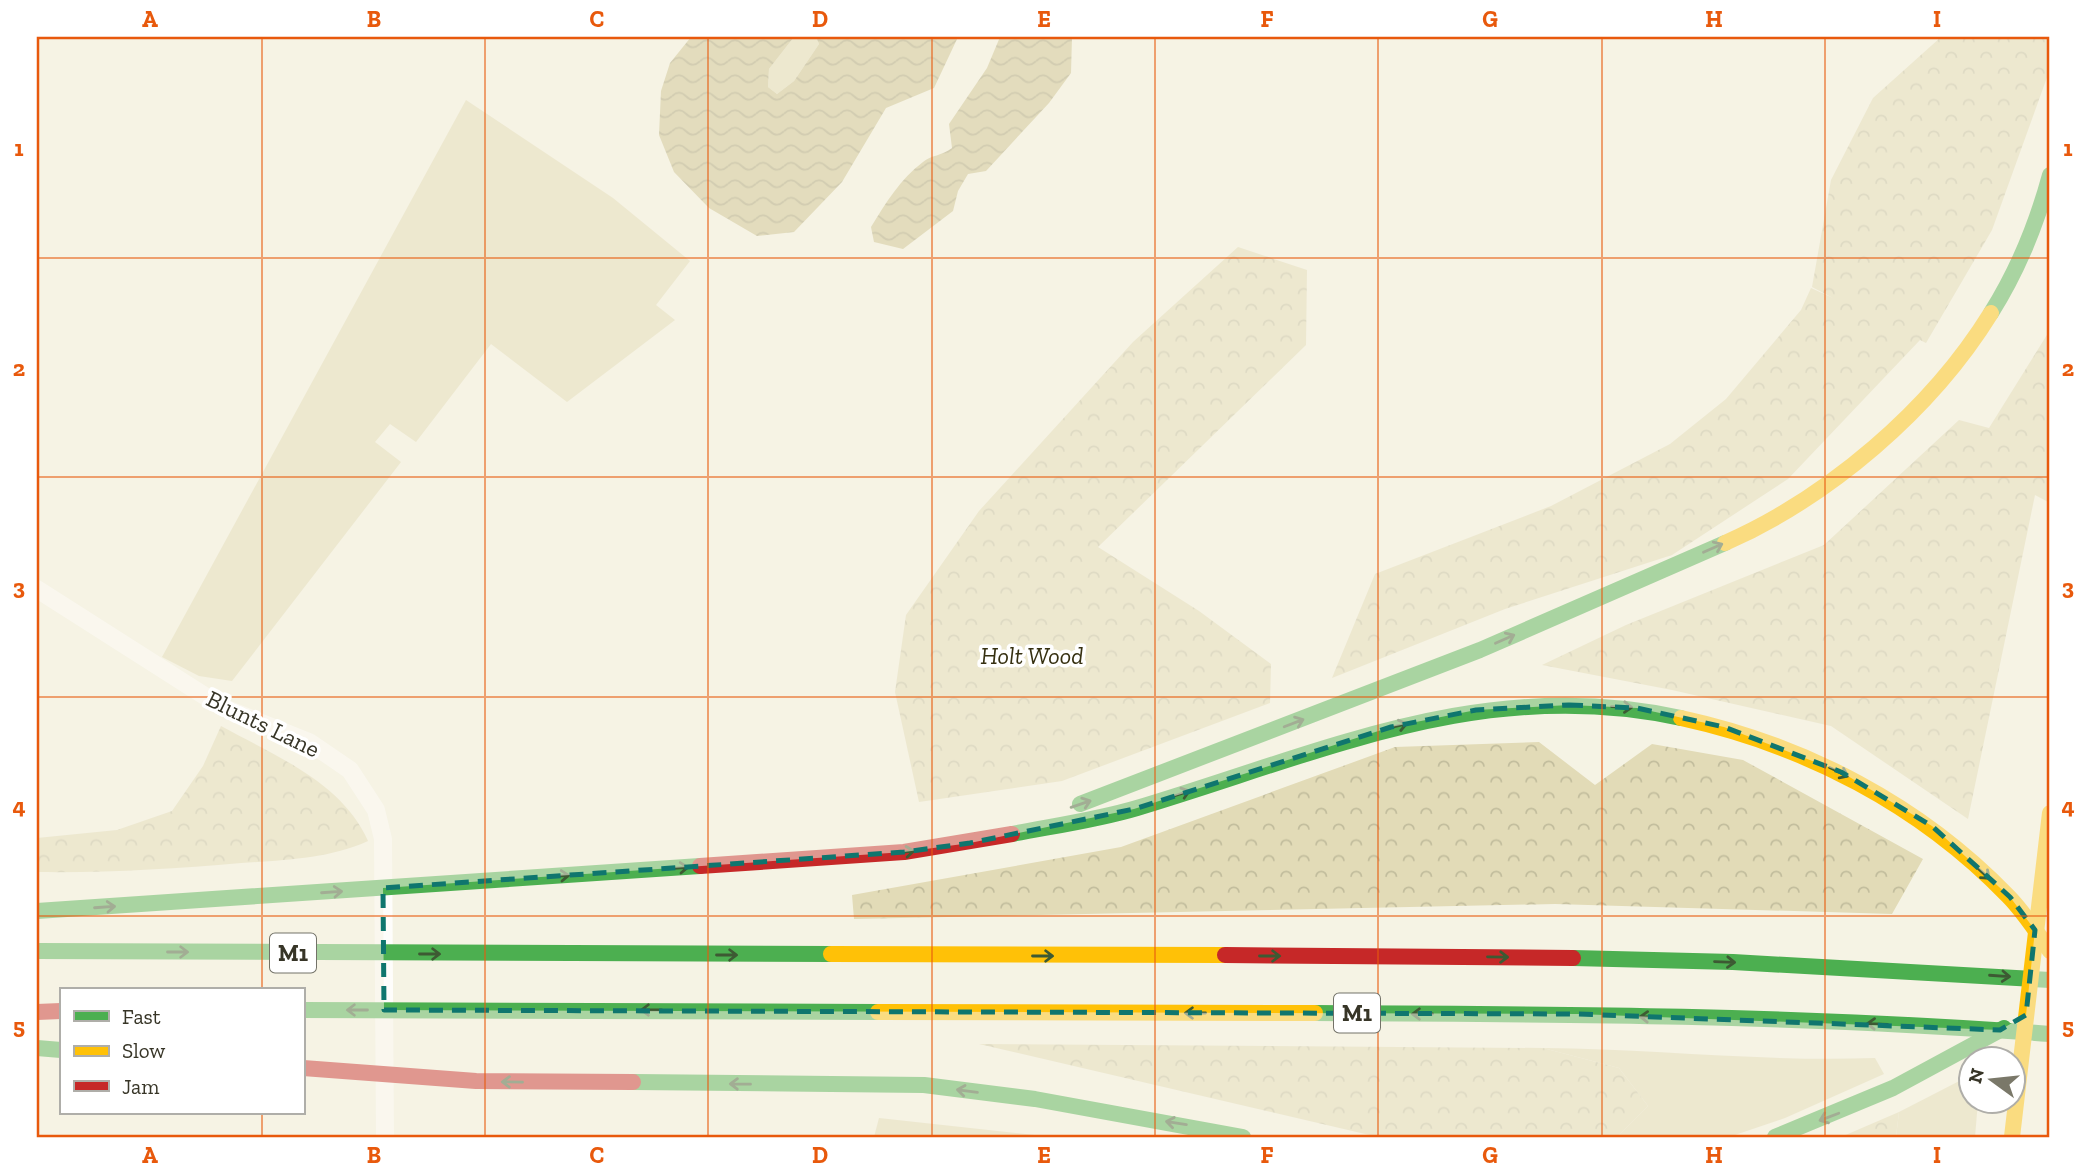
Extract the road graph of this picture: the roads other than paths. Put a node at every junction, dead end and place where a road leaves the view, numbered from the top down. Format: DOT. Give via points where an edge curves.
graph roads {
  1 [pos="2050,175"];
  2 [pos="37,589"];
  3 [pos="2050,813"];
  4 [pos="970,843"];
  5 [pos="37,911"];
  6 [pos="37,951"];
  7 [pos="2050,951"];
  8 [pos="2050,980"];
  9 [pos="2042,1004"];
  10 [pos="304,1010"];
  11 [pos="37,1012"];
  12 [pos="60,1012"];
  13 [pos="2050,1034"];
  14 [pos="37,1048"];
  15 [pos="60,1050"];
  16 [pos="304,1068"];
  17 [pos="1035,1099"];
  18 [pos="384,1137"];
  19 [pos="1159,1137"];
  20 [pos="1242,1137"];
  21 [pos="1774,1137"];
  22 [pos="2012,1137"];
  4 -- 1 [label="highway, one-way" via="1147,781 1480,650 1763,526 1886,440 1965,355 2008,286"];
  2 -- 18 [label="street, Blunts Lane" via="222,707 309,742 350,771 376,810 383,839"];
  3 -- 22 [label="highway"];
  5 -- 4 [label="highway, one-way" via="891,853"];
  4 -- 7 [label="highway, one-way" via="1135,809 1391,727 1476,710 1569,705 1637,708 1724,727 1842,772 1932,826 2010,897"];
  6 -- 8 [label="highway, M1, one-way" via="1494,956 1733,962"];
  9 -- 21 [label="highway, one-way" via="1972,1048 1882,1093"];
  13 -- 10 [label="highway, M1, one-way" via="1945,1026 1578,1014"];
  11 -- 12 [label="highway"];
  14 -- 15 [label="highway"];
  17 -- 16 [label="highway, one-way" via="924,1085 476,1081"];
  17 -- 19 [label="highway"];
  20 -- 17 [label="highway, one-way"];
}
